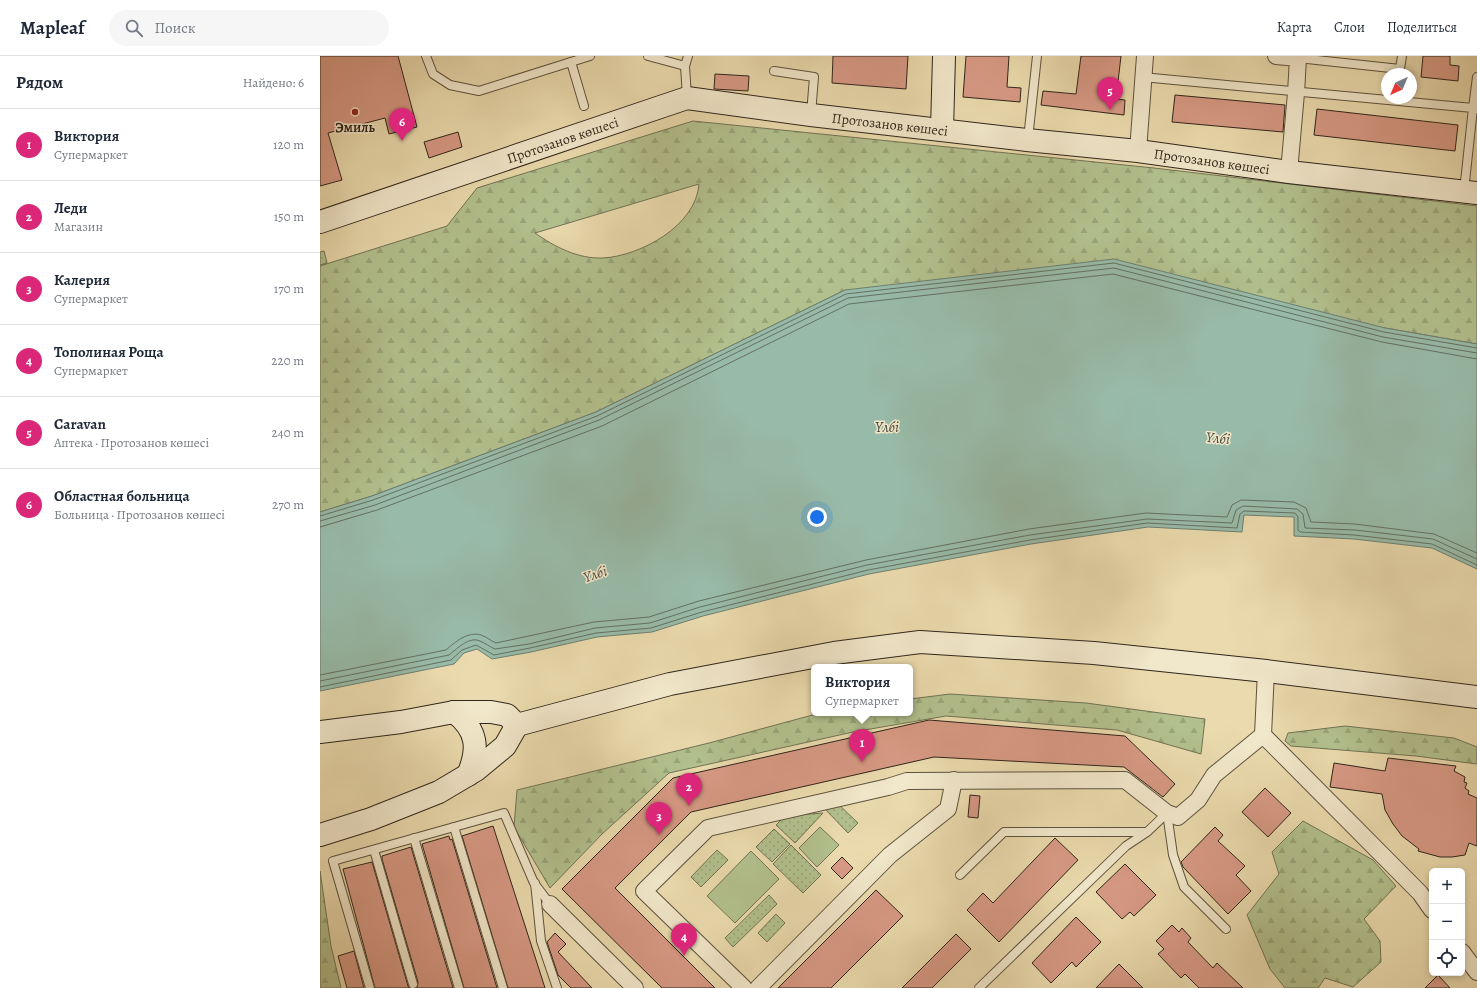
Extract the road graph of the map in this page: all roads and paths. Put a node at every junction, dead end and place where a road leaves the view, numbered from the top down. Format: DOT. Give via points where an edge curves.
graph roads {
  1 [pos="426,56"];
  2 [pos="590,56"];
  3 [pos="648,56"];
  4 [pos="688,56"];
  5 [pos="944,56"];
  6 [pos="1037,56"];
  7 [pos="1145,56"];
  8 [pos="1276,56"];
  9 [pos="1402,56"];
  10 [pos="1298,58"];
  11 [pos="1349,59"];
  12 [pos="570,62"];
  13 [pos="685,66"];
  14 [pos="774,71"];
  15 [pos="1142,77"];
  16 [pos="1477,77"];
  17 [pos="1296,93"];
  18 [pos="687,98"];
  19 [pos="584,106"];
  20 [pos="1475,108"];
  21 [pos="811,115"];
  22 [pos="942,130"];
  23 [pos="1027,140"];
  24 [pos="1138,151"];
  25 [pos="1288,172"];
  26 [pos="1470,192"];
  27 [pos="320,222"];
  28 [pos="1266,671"];
  29 [pos="1477,697"];
  30 [pos="454,712"];
  31 [pos="517,725"];
  32 [pos="320,732"];
  33 [pos="1263,735"];
  34 [pos="468,775"];
  35 [pos="954,780"];
  36 [pos="1167,814"];
  37 [pos="454,827"];
  38 [pos="1147,832"];
  39 [pos="320,834"];
  40 [pos="414,838"];
  41 [pos="374,850"];
  42 [pos="960,874"];
  43 [pos="534,883"];
  44 [pos="550,904"];
  45 [pos="1429,906"];
  46 [pos="1226,929"];
  47 [pos="1465,956"];
  48 [pos="1477,972"];
  49 [pos="413,984"];
  50 [pos="370,988"];
  51 [pos="459,988"];
  52 [pos="503,988"];
  53 [pos="557,988"];
  54 [pos="635,988"];
  55 [pos="744,988"];
  56 [pos="758,988"];
  57 [pos="979,988"];
  1 -- 12 [label="lane" via="433,74 450,85 479,91"];
  2 -- 12 [label="lane"];
  3 -- 13 [label="lane"];
  4 -- 13 [label="lane"];
  5 -- 22 [label="main road"];
  6 -- 23 [label="lane"];
  7 -- 15 [label="street"];
  8 -- 10 [label="street"];
  9 -- 11 [label="lane" via="1400,69"];
  10 -- 11 [label="lane"];
  10 -- 17 [label="street"];
  12 -- 19 [label="lane"];
  13 -- 18 [label="lane"];
  14 -- 21 [label="lane" via="814,77"];
  15 -- 17 [label="lane"];
  15 -- 24 [label="street"];
  16 -- 20 [label="lane"];
  17 -- 20 [label="lane"];
  17 -- 25 [label="street"];
  18 -- 21 [label="main road, Протозанов көшесі"];
  18 -- 27 [label="main road, Протозанов көшесі"];
  20 -- 26 [label="lane"];
  21 -- 22 [label="main road, Протозанов көшесі"];
  22 -- 23 [label="main road, Протозанов көшесі"];
  23 -- 24 [label="main road, Протозанов көшесі"];
  24 -- 25 [label="main road, Протозанов көшесі"];
  25 -- 26 [label="main road, Протозанов көшесі"];
  28 -- 29 [label="main road"];
  28 -- 31 [label="main road" via="1094,653 920,642 834,653 670,684"];
  28 -- 33 [label="street"];
  30 -- 31 [label="main road" via="491,712 507,715"];
  30 -- 32 [label="main road" via="402,722"];
  30 -- 34 [label="main road" via="463,719 475,739 475,752"];
  31 -- 34 [label="main road" via="504,746"];
  33 -- 36 [label="street" via="1214,775 1198,800 1178,818"];
  33 -- 45 [label="street" via="1420,893"];
  34 -- 39 [label="main road" via="439,792 378,817"];
  35 -- 36 [label="street" via="1125,780"];
  35 -- 55 [label="street" via="907,781 708,828 644,891"];
  35 -- 56 [label="street" via="948,809 890,855"];
  36 -- 38 [label="lane"];
  36 -- 46 [label="lane" via="1173,855 1184,887"];
  37 -- 40 [label="lane"];
  37 -- 43 [label="lane" via="504,813"];
  37 -- 52 [label="lane"];
  38 -- 42 [label="lane" via="1004,832"];
  38 -- 57 [label="lane" via="1126,846"];
  40 -- 41 [label="lane"];
  40 -- 51 [label="lane"];
  41 -- 49 [label="lane"];
  41 -- 50 [label="lane" via="333,861"];
  43 -- 44 [label="lane"];
  43 -- 53 [label="lane" via="541,941"];
  44 -- 54 [label="street"];
  47 -- 48 [label="street"];
}
